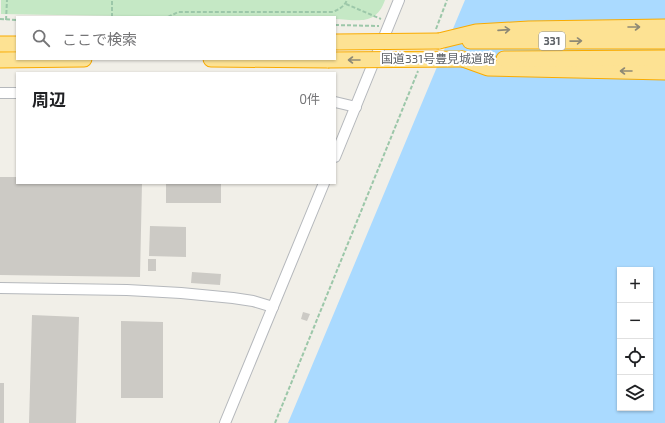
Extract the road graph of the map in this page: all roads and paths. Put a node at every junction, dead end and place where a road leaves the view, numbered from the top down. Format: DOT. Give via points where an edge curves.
graph roads {
  1 [pos="7,0"];
  2 [pos="112,0"];
  3 [pos="347,0"];
  4 [pos="399,0"];
  5 [pos="447,0"];
  6 [pos="346,4"];
  7 [pos="385,15"];
  8 [pos="112,16"];
  9 [pos="170,16"];
  10 [pos="0,20"];
  11 [pos="6,20"];
  12 [pos="16,20"];
  13 [pos="336,25"];
  14 [pos="380,26"];
  15 [pos="665,28"];
  16 [pos="437,35"];
  17 [pos="665,41"];
  18 [pos="336,42"];
  19 [pos="0,44"];
  20 [pos="16,44"];
  21 [pos="665,58"];
  22 [pos="463,59"];
  23 [pos="0,60"];
  24 [pos="16,60"];
  25 [pos="336,60"];
  26 [pos="420,66"];
  27 [pos="665,72"];
  28 [pos="0,93"];
  29 [pos="16,93"];
  30 [pos="336,102"];
  31 [pos="356,107"];
  32 [pos="336,155"];
  33 [pos="324,184"];
  34 [pos="0,288"];
  35 [pos="273,307"];
  36 [pos="225,423"];
  37 [pos="275,423"];
  1 -- 11 [label="path"];
  2 -- 8 [label="path"];
  3 -- 6 [label="path"];
  4 -- 31 [label="street"];
  5 -- 16 [label="path"];
  6 -- 7 [label="path" via="382,20"];
  6 -- 9 [label="path" via="333,12 178,12"];
  10 -- 11 [label="path"];
  11 -- 12 [label="path"];
  13 -- 14 [label="path"];
  16 -- 15 [label="highway, one-way" via="529,29"];
  16 -- 17 [label="highway, 国道331号豊見城道路 / 331, one-way"];
  16 -- 18 [label="highway, 国道331号豊見城道路 / 331, bridge"];
  19 -- 20 [label="highway"];
  21 -- 22 [label="highway, 国道331号豊見城道路 / 331"];
  22 -- 25 [label="highway, 国道331号豊見城道路 / 331, one-way, bridge"];
  27 -- 22 [label="highway, one-way" via="488,68"];
  23 -- 24 [label="highway"];
  26 -- 37 [label="path"];
  28 -- 29 [label="street"];
  30 -- 31 [label="street"];
  31 -- 32 [label="street"];
  33 -- 35 [label="street"];
  34 -- 35 [label="street" via="181,293 253,301"];
  35 -- 36 [label="street"];
}
